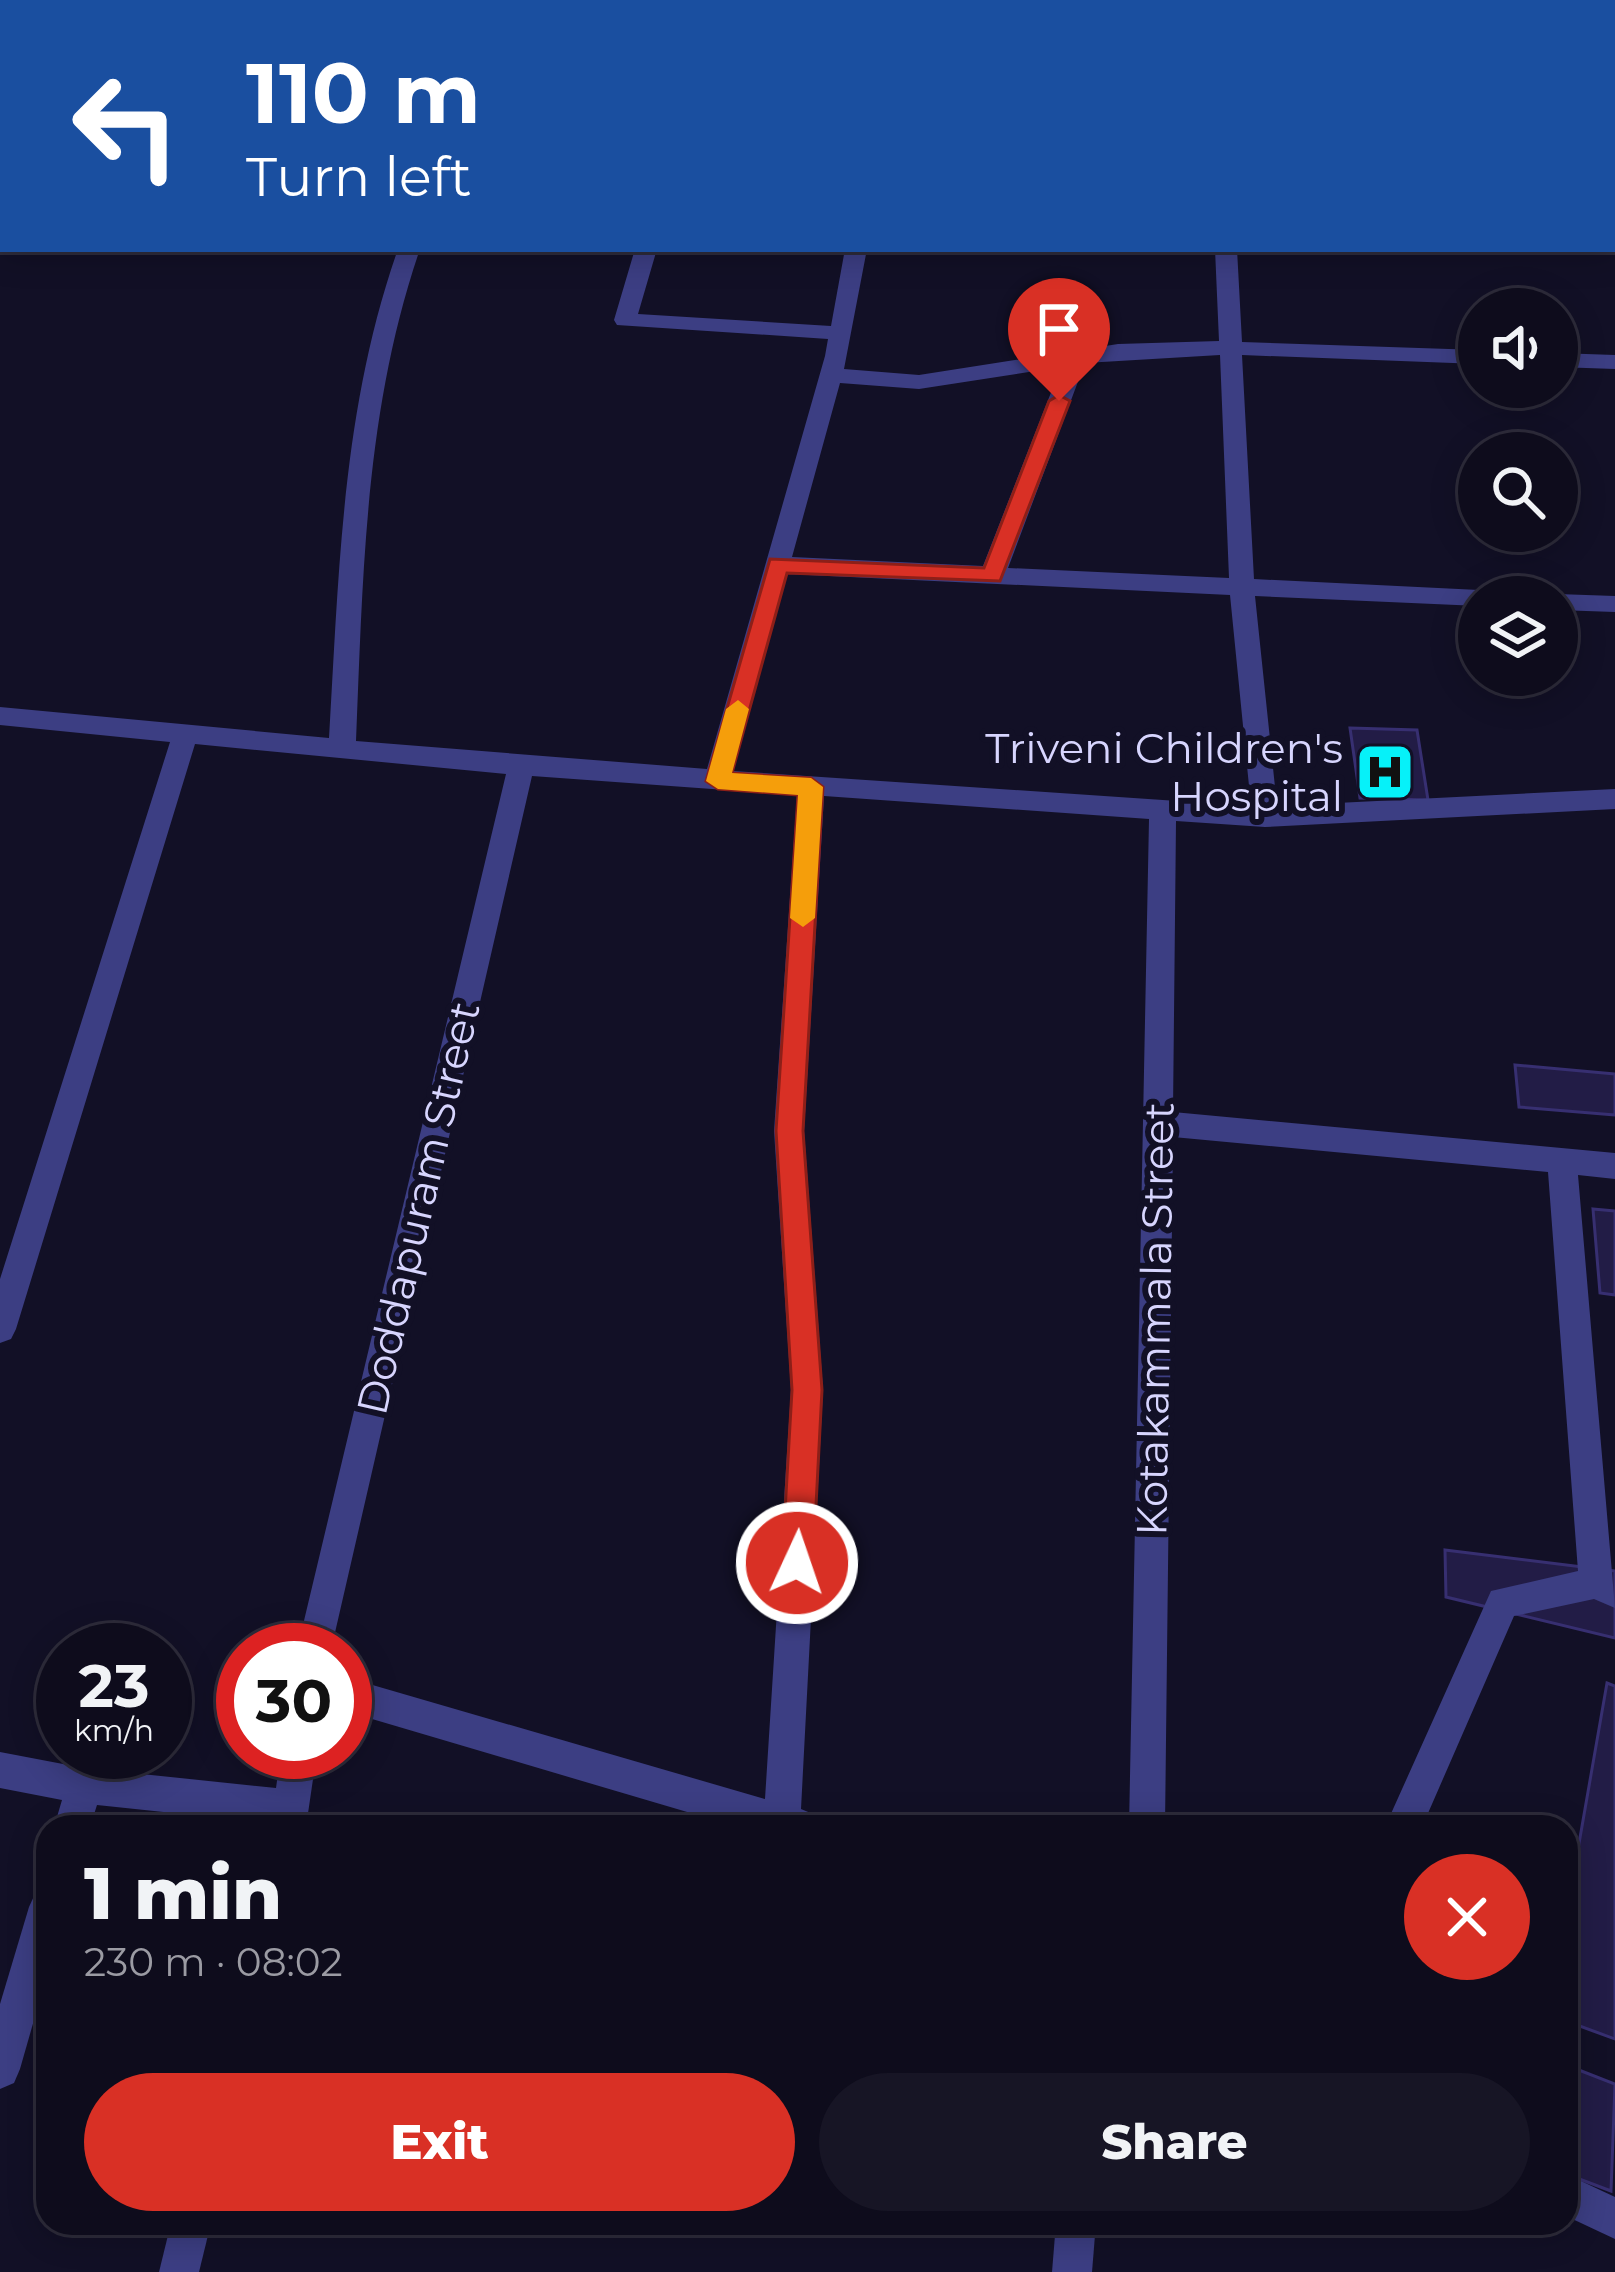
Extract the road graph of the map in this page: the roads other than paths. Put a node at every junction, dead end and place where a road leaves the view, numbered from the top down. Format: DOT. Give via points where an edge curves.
graph roads {
  1 [pos="408,252"];
  2 [pos="645,252"];
  3 [pos="855,252"];
  4 [pos="1226,252"];
  5 [pos="840,333"];
  6 [pos="1227,348"];
  7 [pos="1458,356"];
  8 [pos="1076,358"];
  9 [pos="1578,361"];
  10 [pos="1615,362"];
  11 [pos="831,375"];
  12 [pos="778,565"];
  13 [pos="992,576"];
  14 [pos="1243,588"];
  15 [pos="1458,597"];
  16 [pos="1578,603"];
  17 [pos="1615,604"];
  18 [pos="0,716"];
  19 [pos="185,734"];
  20 [pos="342,749"];
  21 [pos="521,766"];
  22 [pos="718,781"];
  23 [pos="811,787"];
  24 [pos="1615,799"];
  25 [pos="1163,810"];
  26 [pos="1265,817"];
  27 [pos="1158,1124"];
  28 [pos="1562,1162"];
  29 [pos="1615,1166"];
  30 [pos="0,1329"];
  31 [pos="1605,1587"];
  32 [pos="320,1623"];
  33 [pos="372,1702"];
  34 [pos="0,1770"];
  35 [pos="295,1779"];
  36 [pos="84,1786"];
  37 [pos="76,1815"];
  38 [pos="277,1815"];
  39 [pos="290,1815"];
  40 [pos="760,1815"];
  41 [pos="791,1815"];
  42 [pos="1148,1815"];
  43 [pos="1407,1815"];
  44 [pos="36,1948"];
  45 [pos="0,2069"];
  46 [pos="1578,2200"];
  47 [pos="1615,2219"];
  48 [pos="187,2235"];
  49 [pos="1075,2235"];
  50 [pos="178,2272"];
  51 [pos="1072,2272"];
  1 -- 20 [label="street" via="362,417"];
  2 -- 5 [label="street" via="625,320"];
  3 -- 5 [label="street"];
  4 -- 6 [label="street"];
  5 -- 11 [label="street"];
  6 -- 7 [label="street"];
  6 -- 8 [label="street"];
  6 -- 14 [label="street"];
  8 -- 11 [label="street" via="919,382"];
  8 -- 13 [label="street"];
  9 -- 10 [label="street"];
  11 -- 12 [label="street"];
  12 -- 13 [label="street"];
  12 -- 22 [label="street"];
  13 -- 14 [label="street"];
  14 -- 15 [label="street"];
  14 -- 26 [label="street"];
  16 -- 17 [label="street"];
  18 -- 19 [label="street"];
  19 -- 20 [label="street"];
  19 -- 30 [label="street"];
  20 -- 21 [label="street"];
  21 -- 22 [label="street"];
  21 -- 32 [label="street, Doddapuram Street"];
  22 -- 23 [label="street"];
  23 -- 25 [label="street"];
  23 -- 41 [label="street" via="789,1131 807,1390"];
  24 -- 26 [label="street"];
  25 -- 26 [label="street"];
  25 -- 27 [label="street, Kotakammala Street"];
  27 -- 28 [label="street"];
  27 -- 42 [label="street, Kotakammala Street"];
  28 -- 29 [label="street"];
  28 -- 31 [label="street"];
  31 -- 43 [label="street" via="1503,1602"];
  33 -- 40 [label="street"];
  34 -- 36 [label="street"];
  35 -- 39 [label="street"];
  36 -- 37 [label="street"];
  36 -- 38 [label="street"];
  44 -- 45 [label="street"];
  46 -- 47 [label="street"];
  48 -- 50 [label="street"];
  49 -- 51 [label="street"];
}
